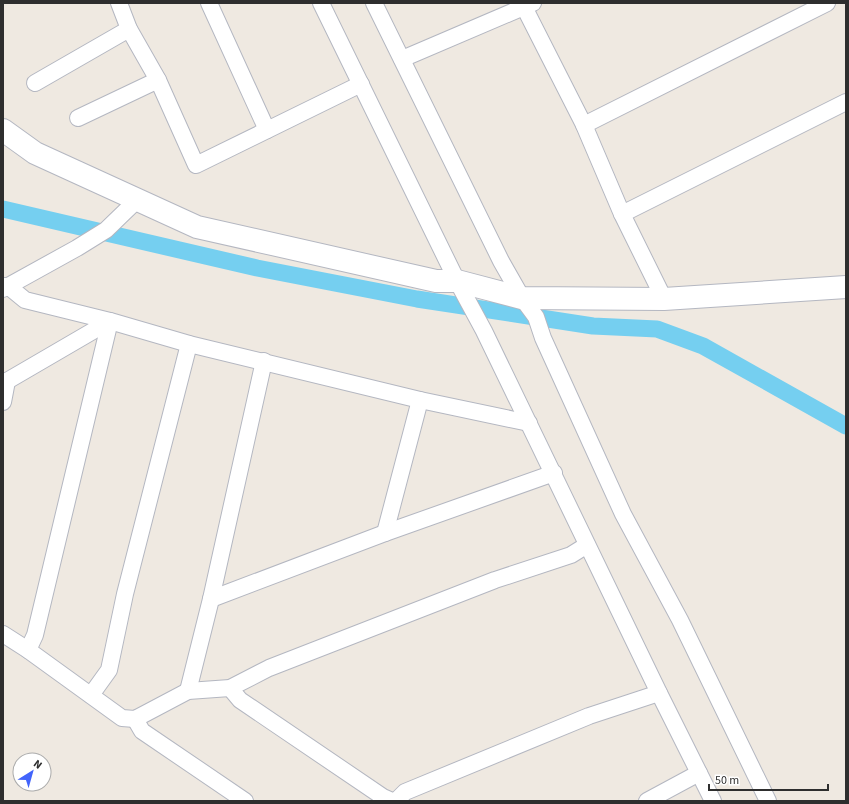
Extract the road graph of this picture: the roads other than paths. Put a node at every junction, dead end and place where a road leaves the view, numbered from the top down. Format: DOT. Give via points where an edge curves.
graph roads {
  1 [pos="119,3"];
  2 [pos="209,3"];
  3 [pos="321,3"];
  4 [pos="374,3"];
  5 [pos="827,3"];
  6 [pos="526,4"];
  7 [pos="129,29"];
  8 [pos="402,59"];
  9 [pos="158,80"];
  10 [pos="35,83"];
  11 [pos="361,84"];
  12 [pos="846,102"];
  13 [pos="78,118"];
  14 [pos="584,125"];
  15 [pos="3,130"];
  16 [pos="267,130"];
  17 [pos="137,200"];
  18 [pos="622,214"];
  19 [pos="457,281"];
  20 [pos="5,287"];
  21 [pos="846,287"];
  22 [pos="522,298"];
  23 [pos="664,299"];
  24 [pos="110,321"];
  25 [pos="189,344"];
  26 [pos="264,361"];
  27 [pos="5,382"];
  28 [pos="420,400"];
  29 [pos="3,402"];
  30 [pos="529,423"];
  31 [pos="554,473"];
  32 [pos="385,533"];
  33 [pos="587,545"];
  34 [pos="211,599"];
  35 [pos="3,634"];
  36 [pos="28,650"];
  37 [pos="230,688"];
  38 [pos="188,691"];
  39 [pos="659,693"];
  40 [pos="91,695"];
  41 [pos="135,719"];
  42 [pos="699,773"];
  43 [pos="245,801"];
  44 [pos="392,801"];
  45 [pos="396,801"];
  46 [pos="647,801"];
  47 [pos="712,801"];
  48 [pos="768,801"];
  1 -- 7 [label="street"];
  2 -- 16 [label="street"];
  3 -- 11 [label="street"];
  4 -- 8 [label="street"];
  5 -- 14 [label="street"];
  6 -- 8 [label="street"];
  6 -- 14 [label="street"];
  7 -- 9 [label="street"];
  7 -- 10 [label="street"];
  8 -- 22 [label="street" via="501,261"];
  9 -- 13 [label="street"];
  9 -- 16 [label="street" via="196,165"];
  11 -- 16 [label="street"];
  11 -- 19 [label="street"];
  12 -- 18 [label="street"];
  14 -- 18 [label="street"];
  15 -- 17 [label="street" via="35,153"];
  17 -- 19 [label="street" via="197,228 436,281"];
  17 -- 20 [label="street" via="106,230"];
  18 -- 23 [label="street"];
  19 -- 22 [label="street"];
  19 -- 30 [label="street"];
  20 -- 24 [label="street" via="26,300"];
  21 -- 23 [label="street"];
  22 -- 23 [label="street"];
  22 -- 48 [label="street" via="536,317 543,338 623,514 680,620"];
  24 -- 25 [label="street"];
  24 -- 27 [label="street"];
  24 -- 36 [label="street" via="35,635"];
  25 -- 26 [label="street"];
  25 -- 40 [label="street" via="125,594 109,670"];
  26 -- 28 [label="street"];
  26 -- 34 [label="street"];
  27 -- 29 [label="street"];
  28 -- 30 [label="street"];
  28 -- 32 [label="street"];
  30 -- 31 [label="street"];
  31 -- 32 [label="street"];
  31 -- 33 [label="street"];
  32 -- 34 [label="street"];
  33 -- 37 [label="street" via="571,555 495,580 268,668"];
  33 -- 39 [label="street"];
  34 -- 38 [label="street"];
  35 -- 36 [label="street"];
  36 -- 40 [label="street"];
  37 -- 38 [label="street"];
  37 -- 44 [label="street" via="240,700 383,798"];
  38 -- 41 [label="street"];
  39 -- 42 [label="street"];
  39 -- 45 [label="street" via="589,716 404,792"];
  40 -- 41 [label="street" via="122,718"];
  41 -- 43 [label="street" via="142,731"];
  42 -- 46 [label="street"];
  42 -- 47 [label="street"];
}
